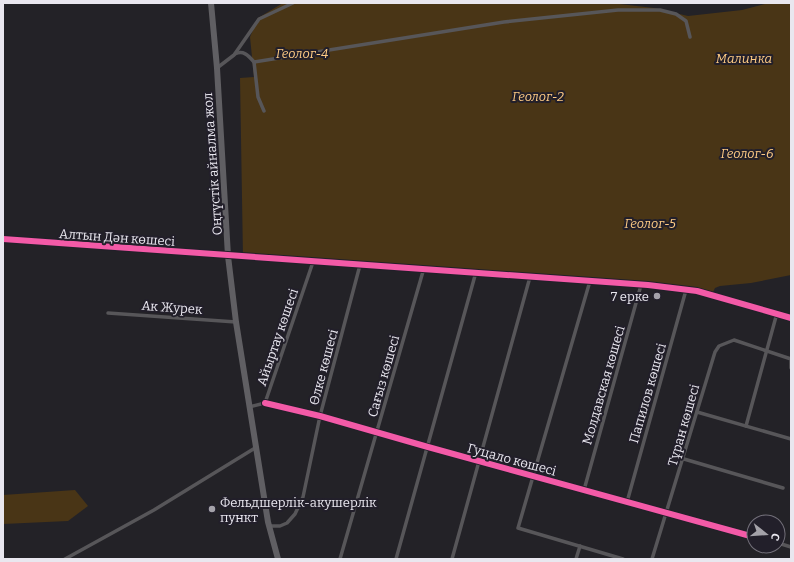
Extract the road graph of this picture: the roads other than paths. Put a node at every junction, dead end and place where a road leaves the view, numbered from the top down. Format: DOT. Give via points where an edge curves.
graph roads {
  1 [pos="211,3"];
  2 [pos="293,3"];
  3 [pos="690,37"];
  4 [pos="234,55"];
  5 [pos="254,62"];
  6 [pos="217,68"];
  7 [pos="264,111"];
  8 [pos="3,240"];
  9 [pos="228,256"];
  10 [pos="313,262"];
  11 [pos="360,265"];
  12 [pos="424,268"];
  13 [pos="476,272"];
  14 [pos="530,277"];
  15 [pos="590,281"];
  16 [pos="641,285"];
  17 [pos="686,290"];
  18 [pos="108,313"];
  19 [pos="776,313"];
  20 [pos="791,318"];
  21 [pos="236,322"];
  22 [pos="767,350"];
  23 [pos="791,360"];
  24 [pos="791,368"];
  25 [pos="265,403"];
  26 [pos="248,407"];
  27 [pos="698,412"];
  28 [pos="320,416"];
  29 [pos="746,426"];
  30 [pos="377,432"];
  31 [pos="791,439"];
  32 [pos="428,447"];
  33 [pos="255,448"];
  34 [pos="684,459"];
  35 [pos="480,461"];
  36 [pos="533,476"];
  37 [pos="783,488"];
  38 [pos="584,490"];
  39 [pos="627,502"];
  40 [pos="667,513"];
  41 [pos="269,526"];
  42 [pos="746,535"];
  43 [pos="580,546"];
  44 [pos="65,559"];
  45 [pos="278,559"];
  46 [pos="340,559"];
  47 [pos="396,559"];
  48 [pos="452,559"];
  49 [pos="576,559"];
  50 [pos="623,559"];
  51 [pos="652,559"];
  1 -- 6 [label="highway, Оңтүстік айналма жол"];
  2 -- 4 [label="street" via="259,19"];
  3 -- 5 [label="street" via="686,21 676,14 651,9 624,10 504,22"];
  4 -- 5 [label="street" via="244,53"];
  4 -- 6 [label="street"];
  5 -- 7 [label="street" via="258,98"];
  6 -- 9 [label="highway, Оңтүстік айналма жол"];
  8 -- 9 [label="street, Алтын Дән көшесі"];
  9 -- 10 [label="street, Алтын Дән көшесі"];
  9 -- 21 [label="highway, Оңтүстік айналма жол"];
  10 -- 11 [label="street, Алтын Дән көшесі"];
  10 -- 25 [label="street, Айыртау көшесі"];
  11 -- 12 [label="street, Алтын Дән көшесі"];
  11 -- 28 [label="street, Өлке көшесі"];
  12 -- 13 [label="street, Алтын Дән көшесі"];
  12 -- 30 [label="street, Сағыз көшесі"];
  13 -- 14 [label="street, Алтын Дән көшесі"];
  13 -- 32 [label="street"];
  14 -- 15 [label="street, Алтын Дән көшесі"];
  14 -- 35 [label="street"];
  15 -- 16 [label="street, Алтын Дән көшесі"];
  15 -- 36 [label="street"];
  16 -- 17 [label="street, Алтын Дән көшесі"];
  16 -- 38 [label="street, Молдавская көшесі"];
  17 -- 19 [label="street, Алтын Дән көшесі"];
  17 -- 39 [label="street, Папилов көшесі"];
  18 -- 21 [label="street, Ак Журек"];
  19 -- 20 [label="street, Алтын Дән көшесі"];
  19 -- 22 [label="street"];
  21 -- 26 [label="highway, Оңтүстік айналма жол"];
  22 -- 23 [label="street"];
  22 -- 27 [label="street, Тұран көшесі" via="734,340 719,346"];
  22 -- 29 [label="street"];
  23 -- 24 [label="street"];
  25 -- 26 [label="street, Айыртау көшесі"];
  25 -- 28 [label="street, Гуцало көшесі"];
  26 -- 33 [label="highway, Оңтүстік айналма жол"];
  27 -- 29 [label="street"];
  27 -- 34 [label="street, Тұран көшесі"];
  28 -- 30 [label="street, Гуцало көшесі"];
  28 -- 41 [label="street, Өлке көшесі" via="303,498 287,523"];
  29 -- 31 [label="street"];
  30 -- 32 [label="street, Гуцало көшесі"];
  30 -- 46 [label="street, Сағыз көшесі"];
  32 -- 35 [label="street, Гуцало көшесі"];
  32 -- 47 [label="street"];
  33 -- 41 [label="highway, Оңтүстік айналма жол"];
  33 -- 44 [label="street" via="154,510"];
  34 -- 37 [label="street"];
  34 -- 40 [label="street, Тұран көшесі"];
  35 -- 36 [label="street, Гуцало көшесі"];
  35 -- 48 [label="street"];
  36 -- 38 [label="street, Гуцало көшесі"];
  36 -- 43 [label="street" via="518,528"];
  38 -- 39 [label="street, Гуцало көшесі"];
  39 -- 40 [label="street, Гуцало көшесі"];
  40 -- 42 [label="street, Гуцало көшесі"];
  40 -- 51 [label="street, Тұран көшесі"];
  41 -- 45 [label="highway, Оңтүстік айналма жол"];
  43 -- 49 [label="street"];
  43 -- 50 [label="street"];
}
